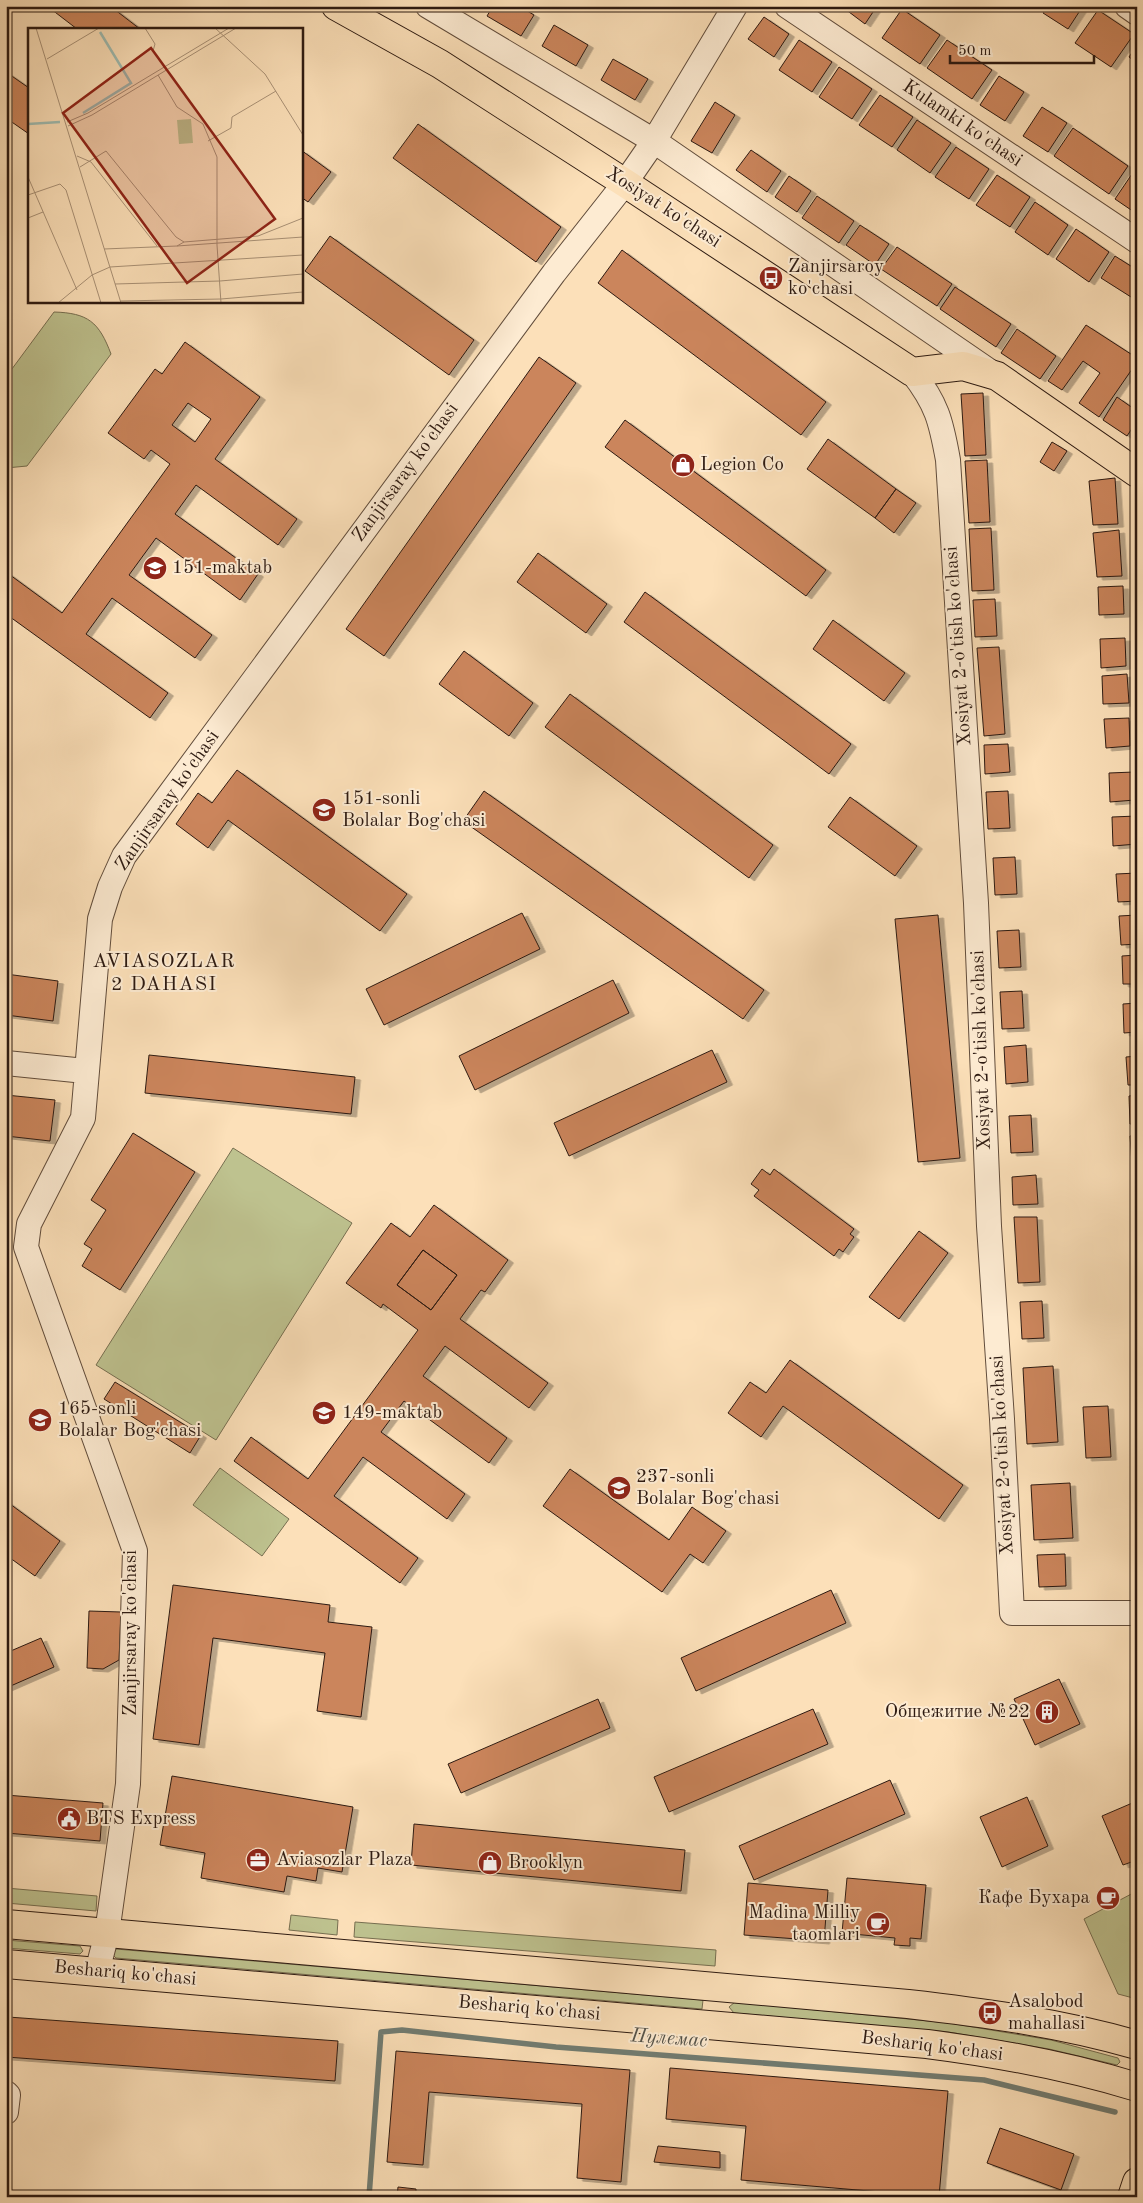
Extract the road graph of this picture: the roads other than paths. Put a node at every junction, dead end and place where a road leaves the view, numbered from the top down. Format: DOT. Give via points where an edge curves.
graph roads {
  1 [pos="336,6"];
  2 [pos="428,6"];
  3 [pos="735,6"];
  4 [pos="787,6"];
  5 [pos="1127,6"];
  6 [pos="1137,13"];
  7 [pos="654,141"];
  8 [pos="625,183"];
  9 [pos="1137,242"];
  10 [pos="912,372"];
  11 [pos="997,376"];
  12 [pos="1137,473"];
  13 [pos="6,1063"];
  14 [pos="86,1071"];
  15 [pos="1137,1613"];
  16 [pos="6,1924"];
  17 [pos="107,1933"];
  18 [pos="6,1964"];
  19 [pos="97,1972"];
  20 [pos="1137,2045"];
  21 [pos="1137,2087"];
  22 [pos="6,2093"];
  23 [pos="6,2112"];
  24 [pos="1137,2182"];
  25 [pos="1132,2197"];
  1 -- 8 [label="main road, Xosiyat ko'chasi" via="440,64"];
  2 -- 7 [label="street"];
  3 -- 7 [label="street, Zanjirsaray ko'chasi"];
  4 -- 9 [label="street, Kulamki ko'chasi"];
  5 -- 6 [label="street"];
  7 -- 8 [label="street, Zanjirsaray ko'chasi"];
  7 -- 11 [label="street"];
  8 -- 10 [label="main road, Xosiyat ko'chasi"];
  8 -- 14 [label="street, Zanjirsaray ko'chasi" via="554,273 124,856 100,919"];
  10 -- 11 [label="main road" via="963,366"];
  10 -- 15 [label="street, Xosiyat 2-o'tish ko'chasi" via="937,410 948,460 976,903 989,1226 1012,1613"];
  11 -- 12 [label="main road"];
  13 -- 14 [label="street"];
  14 -- 17 [label="street, Zanjirsaray ko'chasi" via="83,1118 29,1224 26,1247 135,1551 128,1784"];
  16 -- 17 [label="main road, Beshariq ko'chasi"];
  17 -- 19 [label="street, Zanjirsaray ko'chasi"];
  17 -- 20 [label="main road, Beshariq ko'chasi" via="908,2004 1055,2024"];
  18 -- 19 [label="main road, Beshariq ko'chasi"];
  19 -- 21 [label="main road, Beshariq ko'chasi" via="926,2044 1088,2072"];
  22 -- 23 [label="street"];
  24 -- 25 [label="main road"];
}
